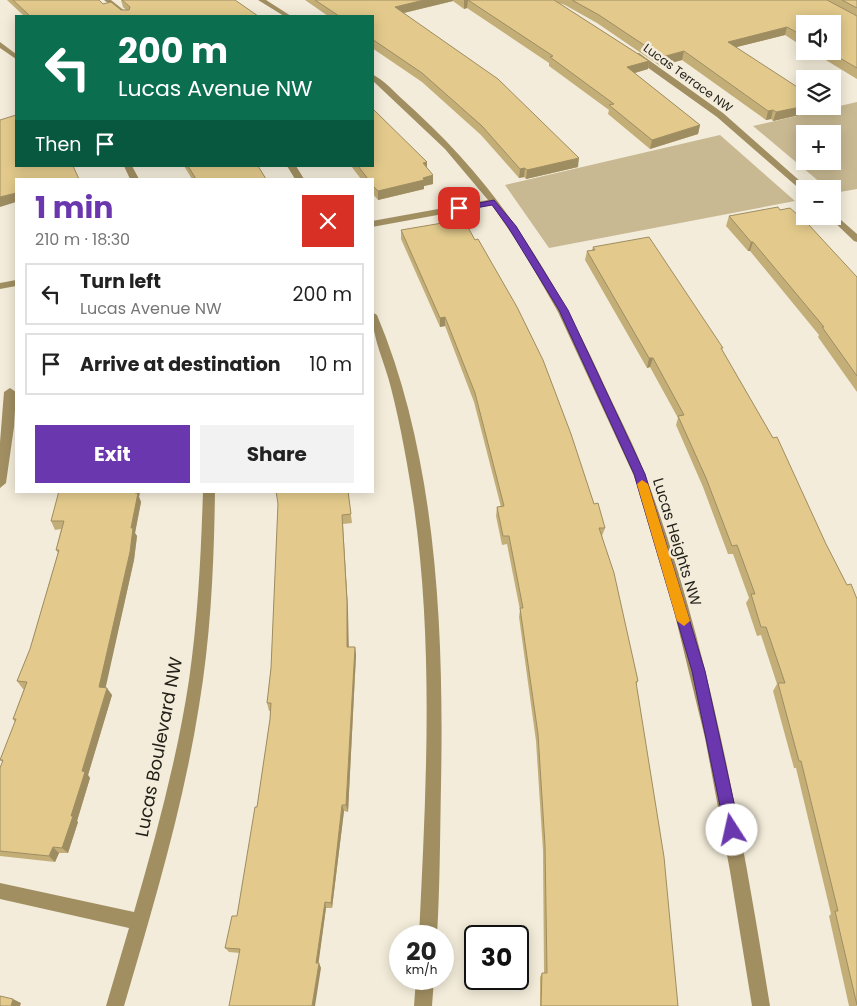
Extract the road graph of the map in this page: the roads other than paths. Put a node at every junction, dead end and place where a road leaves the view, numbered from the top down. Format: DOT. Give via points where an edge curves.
graph roads {
  1 [pos="107,0"];
  2 [pos="261,0"];
  3 [pos="127,15"];
  4 [pos="286,15"];
  5 [pos="0,44"];
  6 [pos="629,51"];
  7 [pos="15,56"];
  8 [pos="374,78"];
  9 [pos="292,167"];
  10 [pos="299,178"];
  11 [pos="796,181"];
  12 [pos="494,202"];
  13 [pos="374,224"];
  14 [pos="841,224"];
  15 [pos="857,239"];
  16 [pos="15,283"];
  17 [pos="0,286"];
  18 [pos="374,321"];
  19 [pos="9,393"];
  20 [pos="0,483"];
  21 [pos="209,493"];
  22 [pos="0,891"];
  23 [pos="139,922"];
  24 [pos="428,925"];
  25 [pos="424,990"];
  26 [pos="115,1006"];
  27 [pos="423,1006"];
  28 [pos="761,1006"];
  1 -- 3 [label="street"];
  2 -- 4 [label="street"];
  5 -- 7 [label="street"];
  6 -- 11 [label="street, Lucas Terrace NW" via="720,116"];
  8 -- 12 [label="street, Lucas Heights NW" via="425,123"];
  9 -- 10 [label="street"];
  12 -- 13 [label="street"];
  12 -- 28 [label="street, Lucas Heights NW" via="563,310 639,474 699,671 726,795"];
  14 -- 15 [label="street"];
  16 -- 17 [label="street"];
  18 -- 24 [label="street" via="402,409 419,491 433,618 436,759"];
  19 -- 20 [label="street"];
  21 -- 23 [label="street, Lucas Boulevard NW" via="203,618 192,706 168,815"];
  22 -- 23 [label="street"];
  23 -- 26 [label="street, Lucas Boulevard NW"];
  25 -- 27 [label="street"];
}
